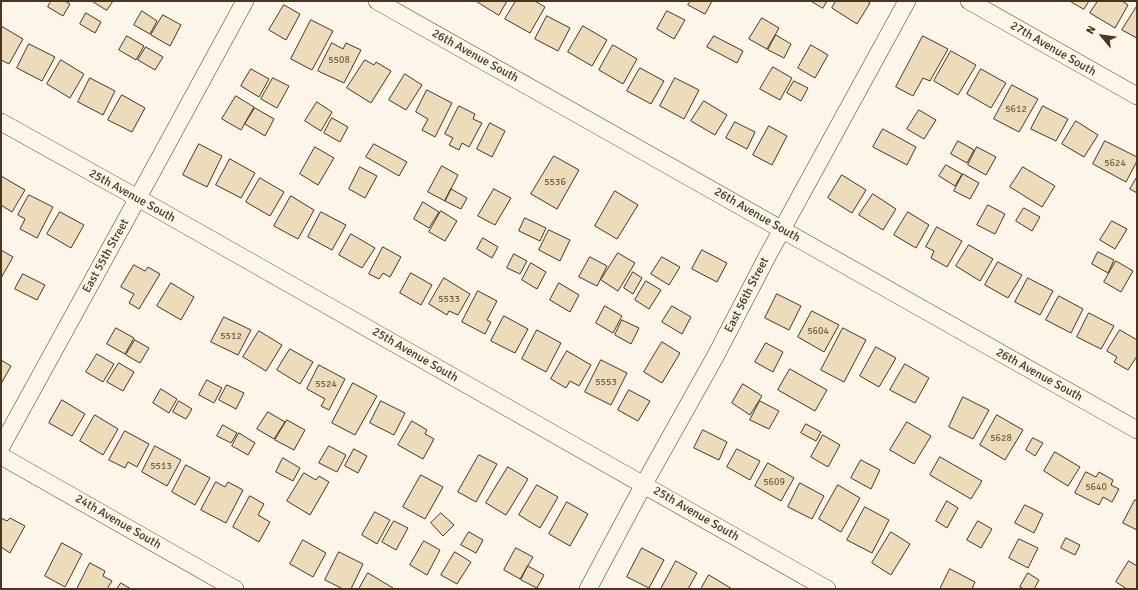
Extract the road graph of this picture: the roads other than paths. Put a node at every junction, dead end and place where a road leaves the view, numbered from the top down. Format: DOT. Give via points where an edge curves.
graph roads {
  1 [pos="245,1"];
  2 [pos="377,1"];
  3 [pos="907,1"];
  4 [pos="969,1"];
  5 [pos="1137,96"];
  6 [pos="1,122"];
  7 [pos="138,198"];
  8 [pos="782,229"];
  9 [pos="1137,430"];
  10 [pos="1,446"];
  11 [pos="1,456"];
  12 [pos="644,484"];
  13 [pos="235,589"];
  14 [pos="588,589"];
  15 [pos="827,589"];
  1 -- 7 [label="street, East 55th Street"];
  2 -- 8 [label="street, 26th Avenue South"];
  3 -- 8 [label="street, East 56th Street"];
  4 -- 5 [label="street, 27th Avenue South"];
  6 -- 7 [label="street, 25th Avenue South"];
  7 -- 10 [label="street, East 55th Street"];
  7 -- 12 [label="street, 25th Avenue South"];
  8 -- 9 [label="street, 26th Avenue South"];
  8 -- 12 [label="street, East 56th Street" via="716,357"];
  11 -- 13 [label="street, 24th Avenue South"];
  12 -- 14 [label="street, East 56th Street"];
  12 -- 15 [label="street, 25th Avenue South"];
}
